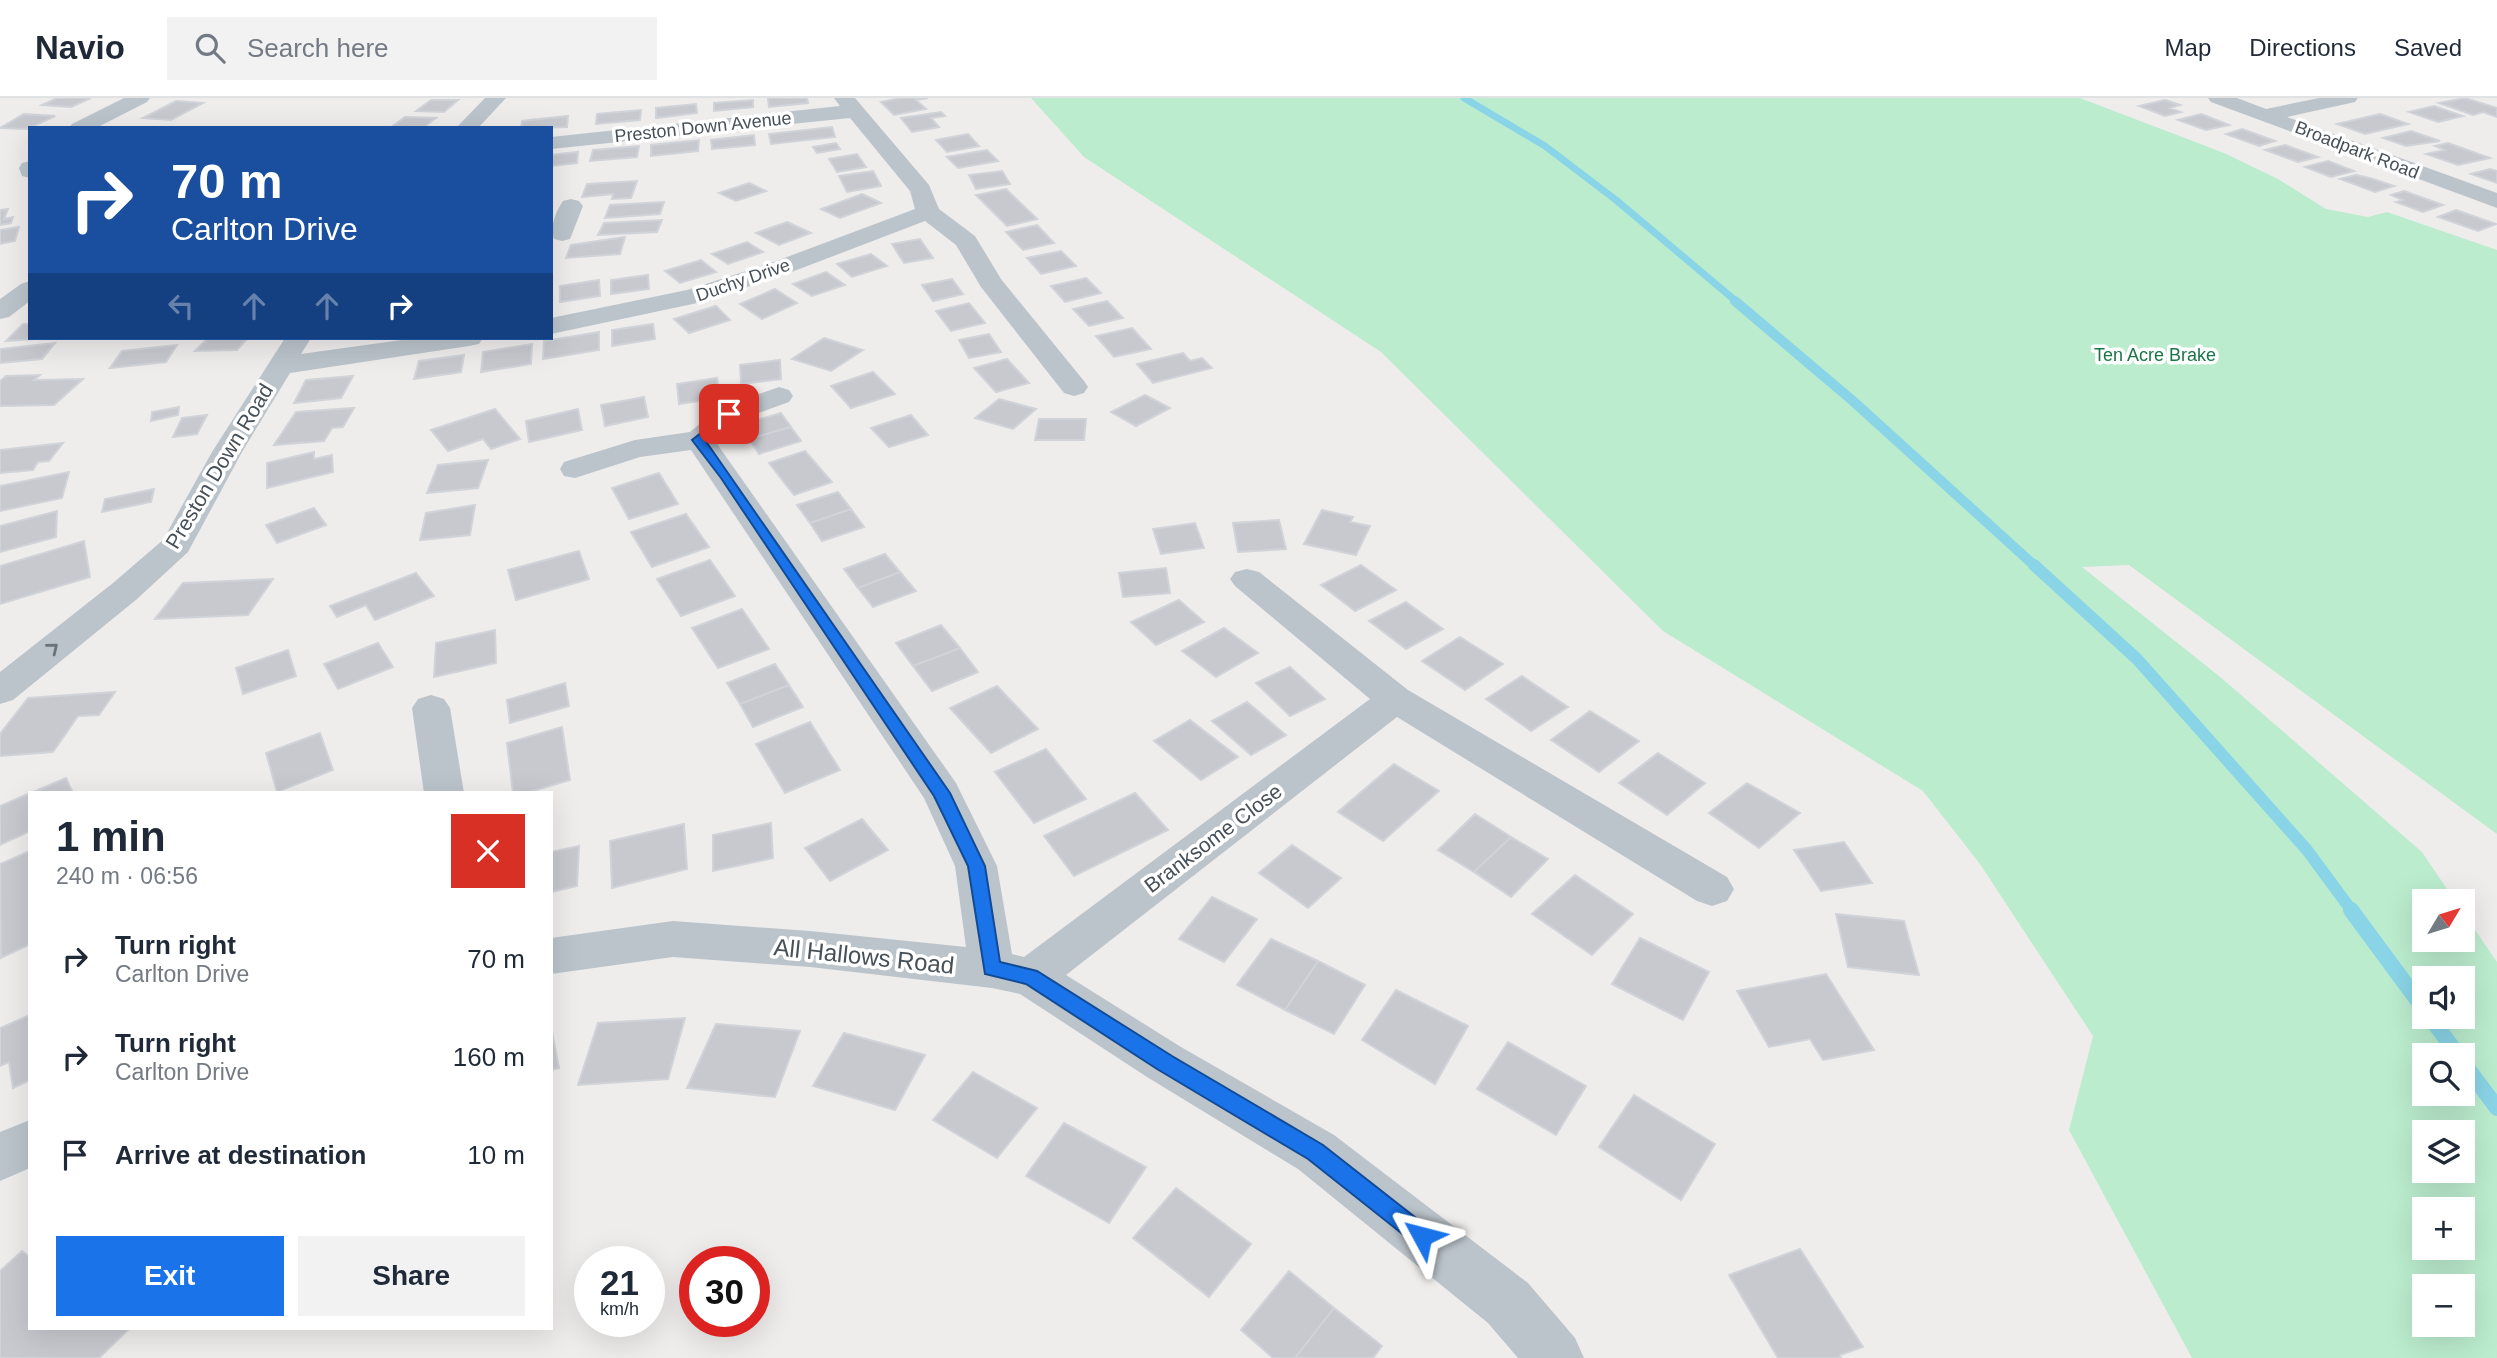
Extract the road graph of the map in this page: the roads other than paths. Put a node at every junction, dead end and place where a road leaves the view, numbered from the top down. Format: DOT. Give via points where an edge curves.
graph roads {
  1 [pos="139,98"];
  2 [pos="496,98"];
  3 [pos="2218,98"];
  4 [pos="2348,98"];
  5 [pos="850,104"];
  6 [pos="2265,115"];
  7 [pos="83,126"];
  8 [pos="468,126"];
  9 [pos="553,143"];
  10 [pos="2497,201"];
  11 [pos="928,212"];
  12 [pos="28,290"];
  13 [pos="0,311"];
  14 [pos="553,326"];
  15 [pos="297,340"];
  16 [pos="456,340"];
  17 [pos="280,366"];
  18 [pos="1074,387"];
  19 [pos="779,396"];
  20 [pos="699,440"];
  21 [pos="575,469"];
  22 [pos="1247,579"];
  23 [pos="0,691"];
  24 [pos="1395,699"];
  25 [pos="431,708"];
  26 [pos="444,791"];
  27 [pos="1712,889"];
  28 [pos="553,956"];
  29 [pos="1011,973"];
  30 [pos="28,1144"];
  31 [pos="0,1157"];
  32 [pos="1555,1358"];
  1 -- 7 [label="street"];
  2 -- 8 [label="street"];
  3 -- 6 [label="street, Broadpark Road"];
  4 -- 6 [label="street"];
  5 -- 9 [label="street, Preston Down Avenue"];
  5 -- 11 [label="street" via="921,190"];
  6 -- 10 [label="street, Broadpark Road"];
  11 -- 14 [label="street, Duchy Drive" via="693,297"];
  11 -- 18 [label="street" via="966,241 990,282"];
  12 -- 13 [label="street"];
  15 -- 17 [label="street, Preston Down Road"];
  16 -- 17 [label="street"];
  23 -- 17 [label="street, Preston Down Road, one-way" via="176,545"];
  19 -- 20 [label="street" via="729,414"];
  20 -- 21 [label="street" via="635,449"];
  20 -- 29 [label="street" via="942,793 976,866"];
  22 -- 24 [label="street"];
  24 -- 27 [label="street"];
  24 -- 29 [label="street, Branksome Close"];
  25 -- 26 [label="street"];
  28 -- 29 [label="street, All Hallows Road" via="673,939"];
  29 -- 32 [label="street, All Hallows Road" via="1316,1152 1508,1303"];
  30 -- 31 [label="street"];
}
